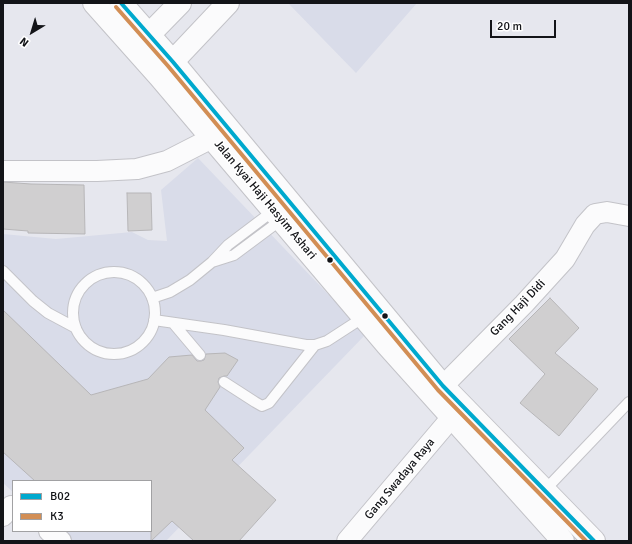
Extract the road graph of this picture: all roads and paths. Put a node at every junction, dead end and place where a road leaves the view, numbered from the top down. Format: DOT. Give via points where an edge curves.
graph roads {
  1 [pos="94,3"];
  2 [pos="121,3"];
  3 [pos="180,3"];
  4 [pos="228,3"];
  5 [pos="142,42"];
  6 [pos="166,69"];
  7 [pos="212,138"];
  8 [pos="3,171"];
  9 [pos="277,216"];
  10 [pos="629,216"];
  11 [pos="3,271"];
  12 [pos="152,298"];
  13 [pos="154,320"];
  14 [pos="358,321"];
  15 [pos="173,323"];
  16 [pos="76,328"];
  17 [pos="315,345"];
  18 [pos="200,355"];
  19 [pos="224,382"];
  20 [pos="443,386"];
  21 [pos="629,402"];
  22 [pos="452,417"];
  23 [pos="545,490"];
  24 [pos="50,532"];
  25 [pos="61,541"];
  26 [pos="347,541"];
  27 [pos="563,541"];
  28 [pos="594,541"];
  1 -- 5 [label="main road, Jalan Kyai Haji Hasyim Ashari"];
  2 -- 5 [label="main road, Jalan Kyai Haji Hasyim Ashari"];
  3 -- 5 [label="main road"];
  4 -- 6 [label="main road"];
  5 -- 6 [label="main road, Jalan Kyai Haji Hasyim Ashari"];
  6 -- 7 [label="main road, Jalan Kyai Haji Hasyim Ashari"];
  6 -- 20 [label="main road, Jalan Kyai Haji Hasyim Ashari"];
  7 -- 8 [label="street" via="167,161 137,168"];
  7 -- 9 [label="main road, Jalan Kyai Haji Hasyim Ashari"];
  9 -- 12 [label="lane" via="234,256 212,262 181,286"];
  9 -- 14 [label="main road, Jalan Kyai Haji Hasyim Ashari"];
  10 -- 20 [label="street, Gang Haji Didi" via="607,212 595,214 564,259 524,304"];
  11 -- 16 [label="lane" via="48,313"];
  12 -- 13 [label="lane"];
  12 -- 16 [label="lane" via="143,284 130,275 114,271 98,274 85,283 76,296 73,312"];
  13 -- 15 [label="lane"];
  13 -- 16 [label="lane" via="152,329 143,342 129,351 113,354 98,350 84,341"];
  14 -- 17 [label="lane" via="327,341"];
  14 -- 22 [label="main road, Jalan Kyai Haji Hasyim Ashari"];
  15 -- 17 [label="lane"];
  15 -- 18 [label="lane"];
  17 -- 19 [label="lane" via="269,403 262,406"];
  20 -- 23 [label="main road, Jalan Kyai Haji Hasyim Ashari"];
  21 -- 23 [label="lane"];
  22 -- 26 [label="street, Gang Swadaya Raya"];
  22 -- 27 [label="main road, Jalan Kyai Haji Hasyim Ashari"];
  23 -- 28 [label="main road, Jalan Kyai Haji Hasyim Ashari"];
  24 -- 25 [label="street"];
}
